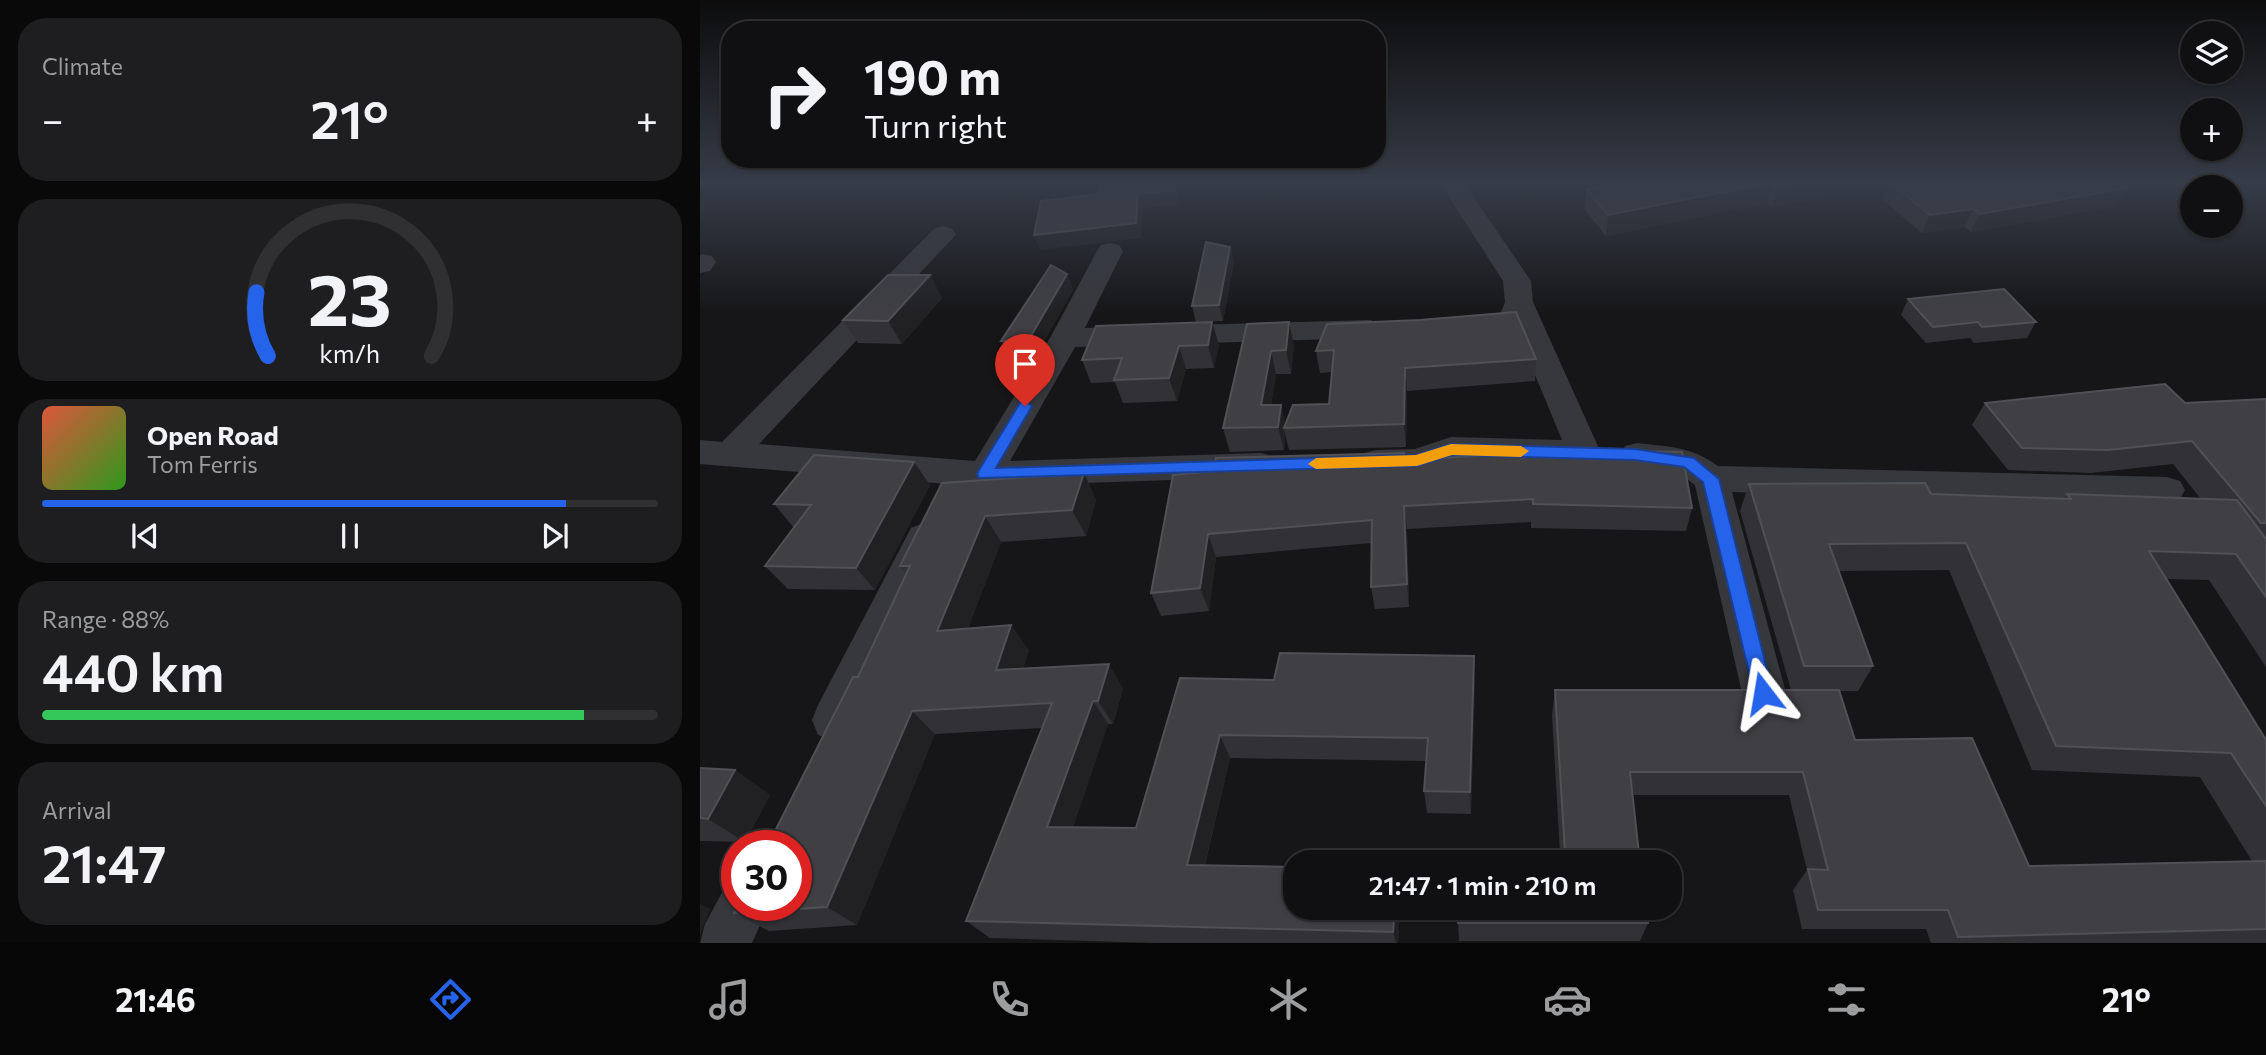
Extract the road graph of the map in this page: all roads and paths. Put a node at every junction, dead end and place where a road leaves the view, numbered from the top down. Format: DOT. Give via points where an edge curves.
graph roads {
  1 [pos="1481,227"];
  2 [pos="943,234"];
  3 [pos="1110,251"];
  4 [pos="1519,302"];
  5 [pos="1446,327"];
  6 [pos="1392,329"];
  7 [pos="1065,338"];
  8 [pos="715,453"];
  9 [pos="1584,453"];
  10 [pos="1347,463"];
  11 [pos="1292,465"];
  12 [pos="985,474"];
  13 [pos="1711,479"];
  14 [pos="2167,490"];
  15 [pos="1763,693"];
  16 [pos="816,758"];
  17 [pos="735,921"];
  18 [pos="724,943"];
  1 -- 4 [label="street" via="1517,281"];
  2 -- 8 [label="street"];
  3 -- 7 [label="street"];
  4 -- 5 [label="street" via="1511,322"];
  4 -- 9 [label="street"];
  6 -- 7 [label="street"];
  7 -- 12 [label="street"];
  8 -- 12 [label="street"];
  9 -- 10 [label="street" via="1451,449 1417,461"];
  9 -- 13 [label="street" via="1688,462"];
  11 -- 12 [label="street"];
  12 -- 16 [label="street" via="945,495"];
  13 -- 14 [label="street"];
  13 -- 15 [label="street"];
  17 -- 18 [label="street"];
}
